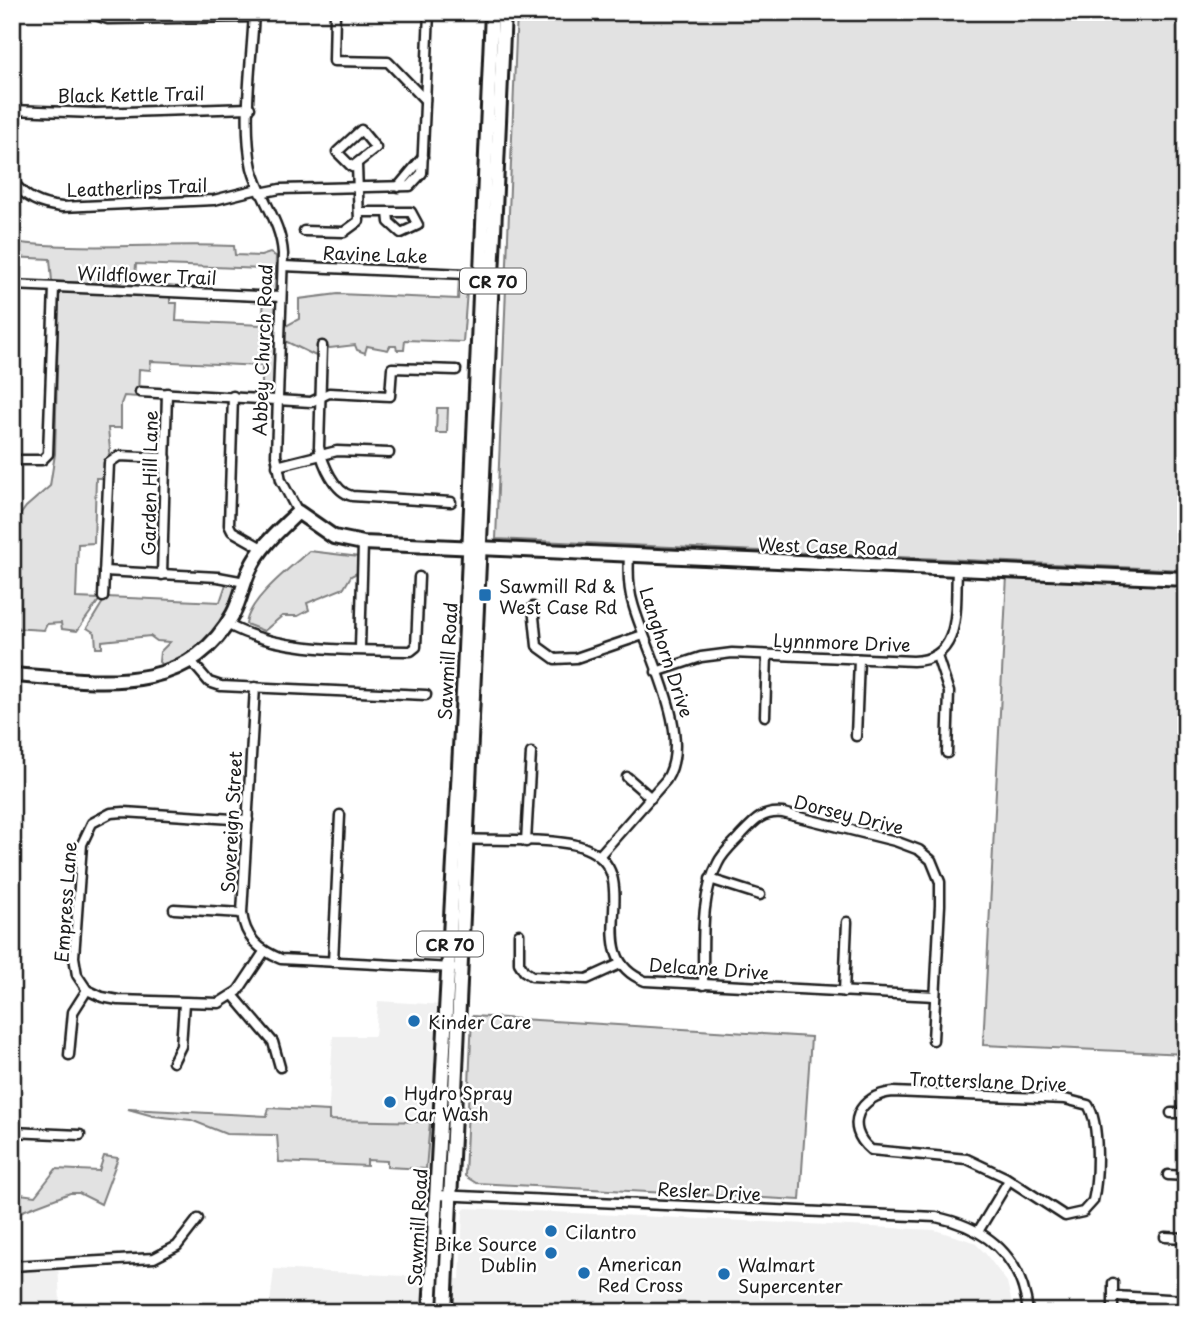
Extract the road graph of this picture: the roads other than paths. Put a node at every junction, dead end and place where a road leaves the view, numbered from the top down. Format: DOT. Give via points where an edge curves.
graph roads {
  1 [pos="86,12"];
  2 [pos="335,12"];
  3 [pos="429,12"];
  4 [pos="492,12"];
  5 [pos="505,12"];
  6 [pos="254,14"];
  7 [pos="425,100"];
  8 [pos="250,108"];
  9 [pos="12,110"];
  10 [pos="358,165"];
  11 [pos="12,180"];
  12 [pos="359,188"];
  13 [pos="259,191"];
  14 [pos="359,212"];
  15 [pos="388,212"];
  16 [pos="304,230"];
  17 [pos="283,266"];
  18 [pos="467,274"];
  19 [pos="12,285"];
  20 [pos="54,287"];
  21 [pos="281,297"];
  22 [pos="322,346"];
  23 [pos="456,370"];
  24 [pos="140,392"];
  25 [pos="167,393"];
  26 [pos="233,396"];
  27 [pos="321,396"];
  28 [pos="277,400"];
  29 [pos="321,453"];
  30 [pos="389,453"];
  31 [pos="166,458"];
  32 [pos="12,460"];
  33 [pos="277,466"];
  34 [pos="451,502"];
  35 [pos="298,512"];
  36 [pos="363,543"];
  37 [pos="262,548"];
  38 [pos="475,549"];
  39 [pos="629,555"];
  40 [pos="957,570"];
  41 [pos="104,571"];
  42 [pos="162,575"];
  43 [pos="419,576"];
  44 [pos="1186,579"];
  45 [pos="245,582"];
  46 [pos="103,597"];
  47 [pos="533,607"];
  48 [pos="227,624"];
  49 [pos="643,635"];
  50 [pos="360,648"];
  51 [pos="767,655"];
  52 [pos="937,656"];
  53 [pos="859,659"];
  54 [pos="191,661"];
  55 [pos="656,672"];
  56 [pos="12,676"];
  57 [pos="255,687"];
  58 [pos="426,695"];
  59 [pos="765,716"];
  60 [pos="856,736"];
  61 [pos="531,753"];
  62 [pos="947,753"];
  63 [pos="627,777"];
  64 [pos="651,798"];
  65 [pos="340,816"];
  66 [pos="248,820"];
  67 [pos="462,839"];
  68 [pos="526,842"];
  69 [pos="599,856"];
  70 [pos="710,879"];
  71 [pos="760,895"];
  72 [pos="174,909"];
  73 [pos="242,913"];
  74 [pos="847,922"];
  75 [pos="519,934"];
  76 [pos="264,952"];
  77 [pos="333,962"];
  78 [pos="620,964"];
  79 [pos="455,968"];
  80 [pos="703,985"];
  81 [pos="87,990"];
  82 [pos="844,992"];
  83 [pos="233,995"];
  84 [pos="935,996"];
  85 [pos="184,1003"];
  86 [pos="933,1040"];
  87 [pos="69,1055"];
  88 [pos="173,1062"];
  89 [pos="280,1067"];
  90 [pos="1171,1112"];
  91 [pos="1186,1113"];
  92 [pos="12,1132"];
  93 [pos="80,1135"];
  94 [pos="1168,1175"];
  95 [pos="1186,1176"];
  96 [pos="1009,1180"];
  97 [pos="436,1195"];
  98 [pos="451,1195"];
  99 [pos="198,1219"];
  100 [pos="979,1230"];
  101 [pos="1165,1237"];
  102 [pos="1186,1238"];
  103 [pos="12,1266"];
  104 [pos="1113,1283"];
  105 [pos="1114,1296"];
  106 [pos="1186,1300"];
  107 [pos="429,1312"];
  108 [pos="445,1312"];
  109 [pos="1028,1312"];
  110 [pos="1113,1312"];
  1 -- 6 [label="street" via="108,19"];
  2 -- 7 [label="street" via="334,61 388,62"];
  3 -- 7 [label="street"];
  4 -- 38 [label="main road, Sawmill Road / CR 70"];
  5 -- 38 [label="main road, Sawmill Road / CR 70"];
  6 -- 8 [label="street, Abbey Church Road"];
  7 -- 12 [label="street, Leatherlips Trail" via="420,178 410,186"];
  8 -- 9 [label="street, Black Kettle Trail" via="94,113"];
  8 -- 13 [label="street, Abbey Church Road" via="251,157"];
  10 -- 10 [label="street" via="352,167 337,152 361,130 376,148"];
  10 -- 12 [label="street"];
  11 -- 13 [label="street, Leatherlips Trail" via="39,203 62,207 214,200"];
  12 -- 13 [label="street, Leatherlips Trail"];
  12 -- 14 [label="street"];
  13 -- 17 [label="street, Abbey Church Road" via="279,232"];
  14 -- 15 [label="street"];
  14 -- 16 [label="street" via="359,221 344,232"];
  17 -- 18 [label="street, Ravine Lake"];
  17 -- 21 [label="street, Abbey Church Road"];
  19 -- 20 [label="street, Wildflower Trail"];
  20 -- 21 [label="street, Wildflower Trail"];
  20 -- 32 [label="street" via="48,454 42,460"];
  21 -- 28 [label="street, Abbey Church Road"];
  22 -- 27 [label="street"];
  23 -- 27 [label="street" via="392,368 390,396"];
  24 -- 25 [label="street"];
  25 -- 26 [label="street"];
  25 -- 31 [label="street, Garden Hill Lane"];
  26 -- 28 [label="street"];
  26 -- 37 [label="street" via="229,525"];
  27 -- 28 [label="street" via="311,401"];
  27 -- 29 [label="street"];
  28 -- 33 [label="street, Abbey Church Road"];
  29 -- 30 [label="street"];
  29 -- 33 [label="street"];
  29 -- 34 [label="street" via="329,473 347,496"];
  31 -- 41 [label="street" via="119,456 108,463"];
  31 -- 42 [label="street, Garden Hill Lane"];
  33 -- 35 [label="street, Abbey Church Road"];
  35 -- 36 [label="main road, Abbey Church Road" via="334,537"];
  35 -- 37 [label="main road"];
  36 -- 38 [label="main road, Abbey Church Road"];
  36 -- 50 [label="street"];
  37 -- 45 [label="main road"];
  38 -- 39 [label="main road, West Case Road"];
  38 -- 67 [label="main road, Sawmill Road / CR 70"];
  39 -- 40 [label="main road, West Case Road"];
  39 -- 49 [label="street, Langhorn Drive" via="629,585"];
  40 -- 44 [label="main road, West Case Road"];
  40 -- 52 [label="street" via="953,633"];
  41 -- 42 [label="street"];
  41 -- 46 [label="street"];
  42 -- 45 [label="street"];
  43 -- 50 [label="street" via="414,651"];
  45 -- 48 [label="main road"];
  47 -- 49 [label="street" via="537,646 555,659 576,658"];
  48 -- 50 [label="street" via="275,643"];
  48 -- 54 [label="main road"];
  49 -- 55 [label="street, Langhorn Drive"];
  51 -- 53 [label="street, Lynnmore Drive"];
  51 -- 55 [label="street, Lynnmore Drive" via="715,654"];
  51 -- 59 [label="street"];
  52 -- 53 [label="street, Lynnmore Drive" via="919,661"];
  52 -- 62 [label="street" via="949,692"];
  53 -- 60 [label="street"];
  54 -- 56 [label="main road" via="142,680"];
  54 -- 57 [label="street" via="214,684"];
  55 -- 64 [label="street, Langhorn Drive" via="677,746 670,774"];
  57 -- 58 [label="street"];
  57 -- 66 [label="street, Sovereign Street"];
  61 -- 68 [label="street"];
  63 -- 64 [label="street"];
  64 -- 69 [label="street, Langhorn Drive"];
  65 -- 77 [label="street"];
  66 -- 73 [label="street, Sovereign Street"];
  66 -- 81 [label="street, Empress Lane" via="124,812 98,819 88,828 82,844 75,936 75,966"];
  67 -- 68 [label="street"];
  67 -- 79 [label="main road, Sawmill Road / CR 70"];
  68 -- 69 [label="street" via="575,845"];
  69 -- 78 [label="street" via="613,879 614,947"];
  70 -- 71 [label="street"];
  70 -- 80 [label="street"];
  70 -- 84 [label="street, Dorsey Drive" via="719,859 763,814 783,813 924,852 940,882"];
  72 -- 73 [label="street"];
  73 -- 76 [label="street, Sovereign Street" via="250,938"];
  74 -- 82 [label="street"];
  75 -- 78 [label="street" via="519,963 532,976 587,979"];
  76 -- 77 [label="street" via="281,959"];
  76 -- 83 [label="street"];
  77 -- 79 [label="street"];
  78 -- 80 [label="street, Delcane Drive" via="645,981"];
  79 -- 97 [label="main road, Sawmill Road / CR 70"];
  79 -- 98 [label="main road, Sawmill Road / CR 70"];
  80 -- 82 [label="street, Delcane Drive"];
  81 -- 85 [label="street" via="109,999"];
  81 -- 87 [label="street" via="73,1012"];
  82 -- 84 [label="street, Delcane Drive"];
  83 -- 85 [label="street" via="219,1003"];
  83 -- 89 [label="street" via="268,1036"];
  84 -- 86 [label="street, Dorsey Drive"];
  85 -- 88 [label="street" via="181,1046"];
  90 -- 91 [label="street"];
  92 -- 93 [label="street"];
  94 -- 95 [label="street"];
  96 -- 96 [label="street, Trotterslane Drive" via="967,1159 871,1150 863,1144 857,1123 867,1100 893,1092 1065,1099 1088,1105 1096,1128 1094,1195 1089,1207 1065,1216"];
  96 -- 100 [label="street"];
  97 -- 98 [label="street, Resler Drive"];
  97 -- 107 [label="main road, Sawmill Road / CR 70"];
  98 -- 100 [label="street, Resler Drive" via="936,1217"];
  98 -- 108 [label="main road, Sawmill Road / CR 70"];
  99 -- 103 [label="street" via="177,1246 154,1258"];
  100 -- 109 [label="street" via="1009,1258 1025,1291"];
  101 -- 102 [label="street"];
  104 -- 105 [label="street"];
  105 -- 106 [label="street"];
  105 -- 110 [label="street"];
}
